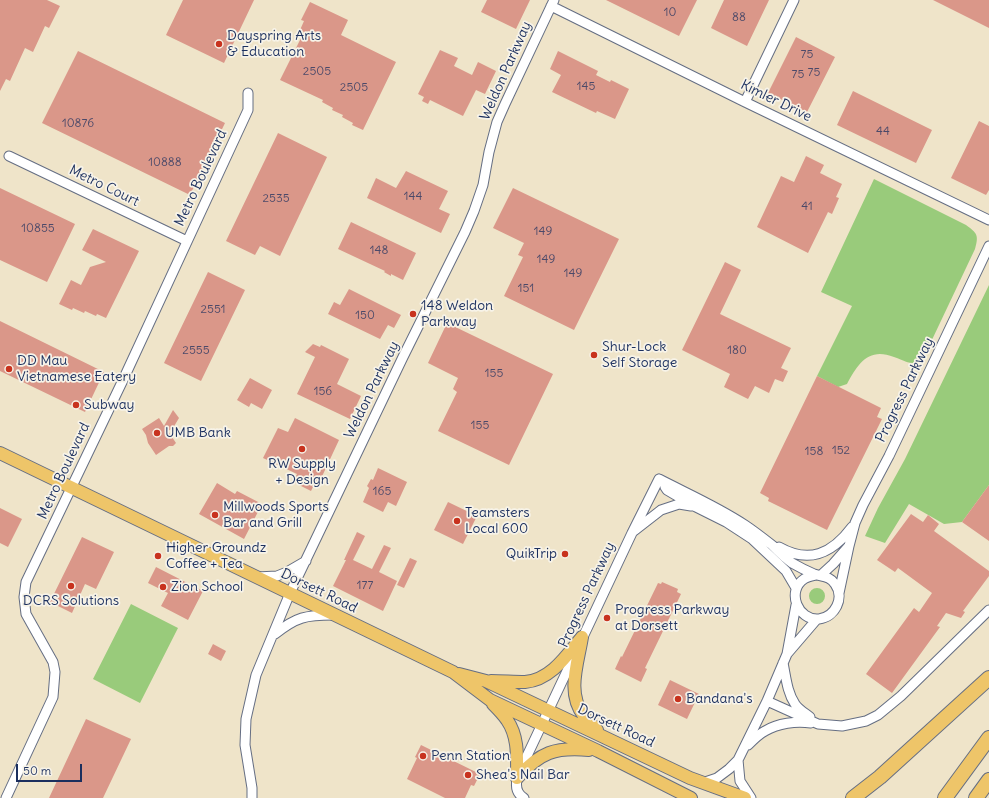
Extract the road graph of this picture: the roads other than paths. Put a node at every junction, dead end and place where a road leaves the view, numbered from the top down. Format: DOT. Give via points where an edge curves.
graph roads {
  1 [pos="794,0"];
  2 [pos="553,3"];
  3 [pos="248,93"];
  4 [pos="745,102"];
  5 [pos="9,156"];
  6 [pos="989,220"];
  7 [pos="187,241"];
  8 [pos="989,246"];
  9 [pos="0,453"];
  10 [pos="659,479"];
  11 [pos="71,488"];
  12 [pos="696,507"];
  13 [pos="855,523"];
  14 [pos="632,533"];
  15 [pos="762,537"];
  16 [pos="849,546"];
  17 [pos="306,561"];
  18 [pos="818,575"];
  19 [pos="257,577"];
  20 [pos="796,588"];
  21 [pos="839,592"];
  22 [pos="290,593"];
  23 [pos="796,604"];
  24 [pos="989,610"];
  25 [pos="335,615"];
  26 [pos="817,619"];
  27 [pos="274,635"];
  28 [pos="582,637"];
  29 [pos="785,659"];
  30 [pos="452,672"];
  31 [pos="989,678"];
  32 [pos="486,681"];
  33 [pos="490,700"];
  34 [pos="767,701"];
  35 [pos="548,710"];
  36 [pos="542,724"];
  37 [pos="818,724"];
  38 [pos="603,736"];
  39 [pos="989,738"];
  40 [pos="744,748"];
  41 [pos="598,751"];
  42 [pos="738,760"];
  43 [pos="880,777"];
  44 [pos="517,778"];
  45 [pos="989,780"];
  46 [pos="702,783"];
  47 [pos="6,798"];
  48 [pos="252,798"];
  49 [pos="524,798"];
  50 [pos="690,798"];
  51 [pos="745,798"];
  52 [pos="751,798"];
  53 [pos="853,798"];
  54 [pos="864,798"];
  55 [pos="945,798"];
  56 [pos="976,798"];
  1 -- 4 [label="street"];
  2 -- 4 [label="street, Kimler Drive"];
  2 -- 17 [label="street, Weldon Parkway" via="497,122 483,185 465,232"];
  3 -- 7 [label="street, Metro Boulevard" via="248,110"];
  4 -- 6 [label="street, Kimler Drive"];
  5 -- 7 [label="street, Metro Court"];
  7 -- 11 [label="street, Metro Boulevard"];
  8 -- 13 [label="street, Progress Parkway"];
  9 -- 11 [label="main road, Dorsett Road"];
  10 -- 12 [label="street" via="667,490"];
  10 -- 14 [label="street, Progress Parkway"];
  10 -- 15 [label="street" via="720,509"];
  11 -- 19 [label="main road, Dorsett Road"];
  11 -- 47 [label="street, Metro Boulevard" via="30,572 24,597 26,614 53,662 53,697"];
  12 -- 14 [label="street" via="679,504 661,510"];
  12 -- 20 [label="street" via="752,539 786,571"];
  13 -- 15 [label="street" via="837,544 822,553 808,556 790,553"];
  13 -- 16 [label="street, Progress Parkway"];
  14 -- 28 [label="street, Progress Parkway"];
  15 -- 18 [label="street" via="790,561"];
  16 -- 18 [label="street, Progress Parkway" via="833,564"];
  16 -- 21 [label="street, Progress Parkway"];
  17 -- 19 [label="street" via="277,576"];
  17 -- 22 [label="street, Weldon Parkway"];
  18 -- 20 [label="street" via="804,579"];
  18 -- 21 [label="street" via="829,578"];
  19 -- 22 [label="main road, Dorsett Road"];
  20 -- 23 [label="street"];
  21 -- 26 [label="street" via="839,600 832,614"];
  22 -- 25 [label="main road, Dorsett Road"];
  22 -- 27 [label="street, Weldon Parkway"];
  23 -- 26 [label="street" via="801,612"];
  23 -- 29 [label="street"];
  24 -- 37 [label="street" via="901,696 878,715 866,721 842,726"];
  25 -- 27 [label="street" via="300,618"];
  25 -- 30 [label="main road, Dorsett Road"];
  26 -- 29 [label="street"];
  27 -- 48 [label="street, Weldon Parkway" via="256,675 246,719 245,745"];
  28 -- 32 [label="main road" via="560,663 540,678 526,682"];
  28 -- 35 [label="street, Progress Parkway"];
  28 -- 38 [label="main road" via="573,685 575,696 584,716"];
  29 -- 34 [label="street"];
  29 -- 37 [label="street" via="787,687 796,705"];
  30 -- 32 [label="main road, Dorsett Road"];
  30 -- 33 [label="main road, Dorsett Road"];
  31 -- 43 [label="highway"];
  32 -- 35 [label="main road, Dorsett Road"];
  33 -- 36 [label="main road, Dorsett Road"];
  33 -- 44 [label="main road" via="508,721 513,734 518,755"];
  34 -- 37 [label="street"];
  34 -- 40 [label="street"];
  35 -- 36 [label="street, Progress Parkway"];
  35 -- 38 [label="main road, Dorsett Road"];
  36 -- 41 [label="main road, Dorsett Road"];
  36 -- 44 [label="street, Progress Parkway"];
  37 -- 40 [label="street" via="804,722 777,726 764,731"];
  38 -- 46 [label="main road, Dorsett Road"];
  39 -- 55 [label="highway"];
  40 -- 42 [label="street"];
  41 -- 44 [label="main road" via="565,748 548,753 528,766"];
  41 -- 50 [label="main road, Dorsett Road"];
  42 -- 46 [label="street" via="717,778"];
  42 -- 52 [label="street" via="740,781"];
  43 -- 53 [label="highway"];
  43 -- 54 [label="highway"];
  44 -- 49 [label="street" via="517,792"];
  45 -- 56 [label="highway"];
  46 -- 51 [label="main road, Dorsett Road"];
}
